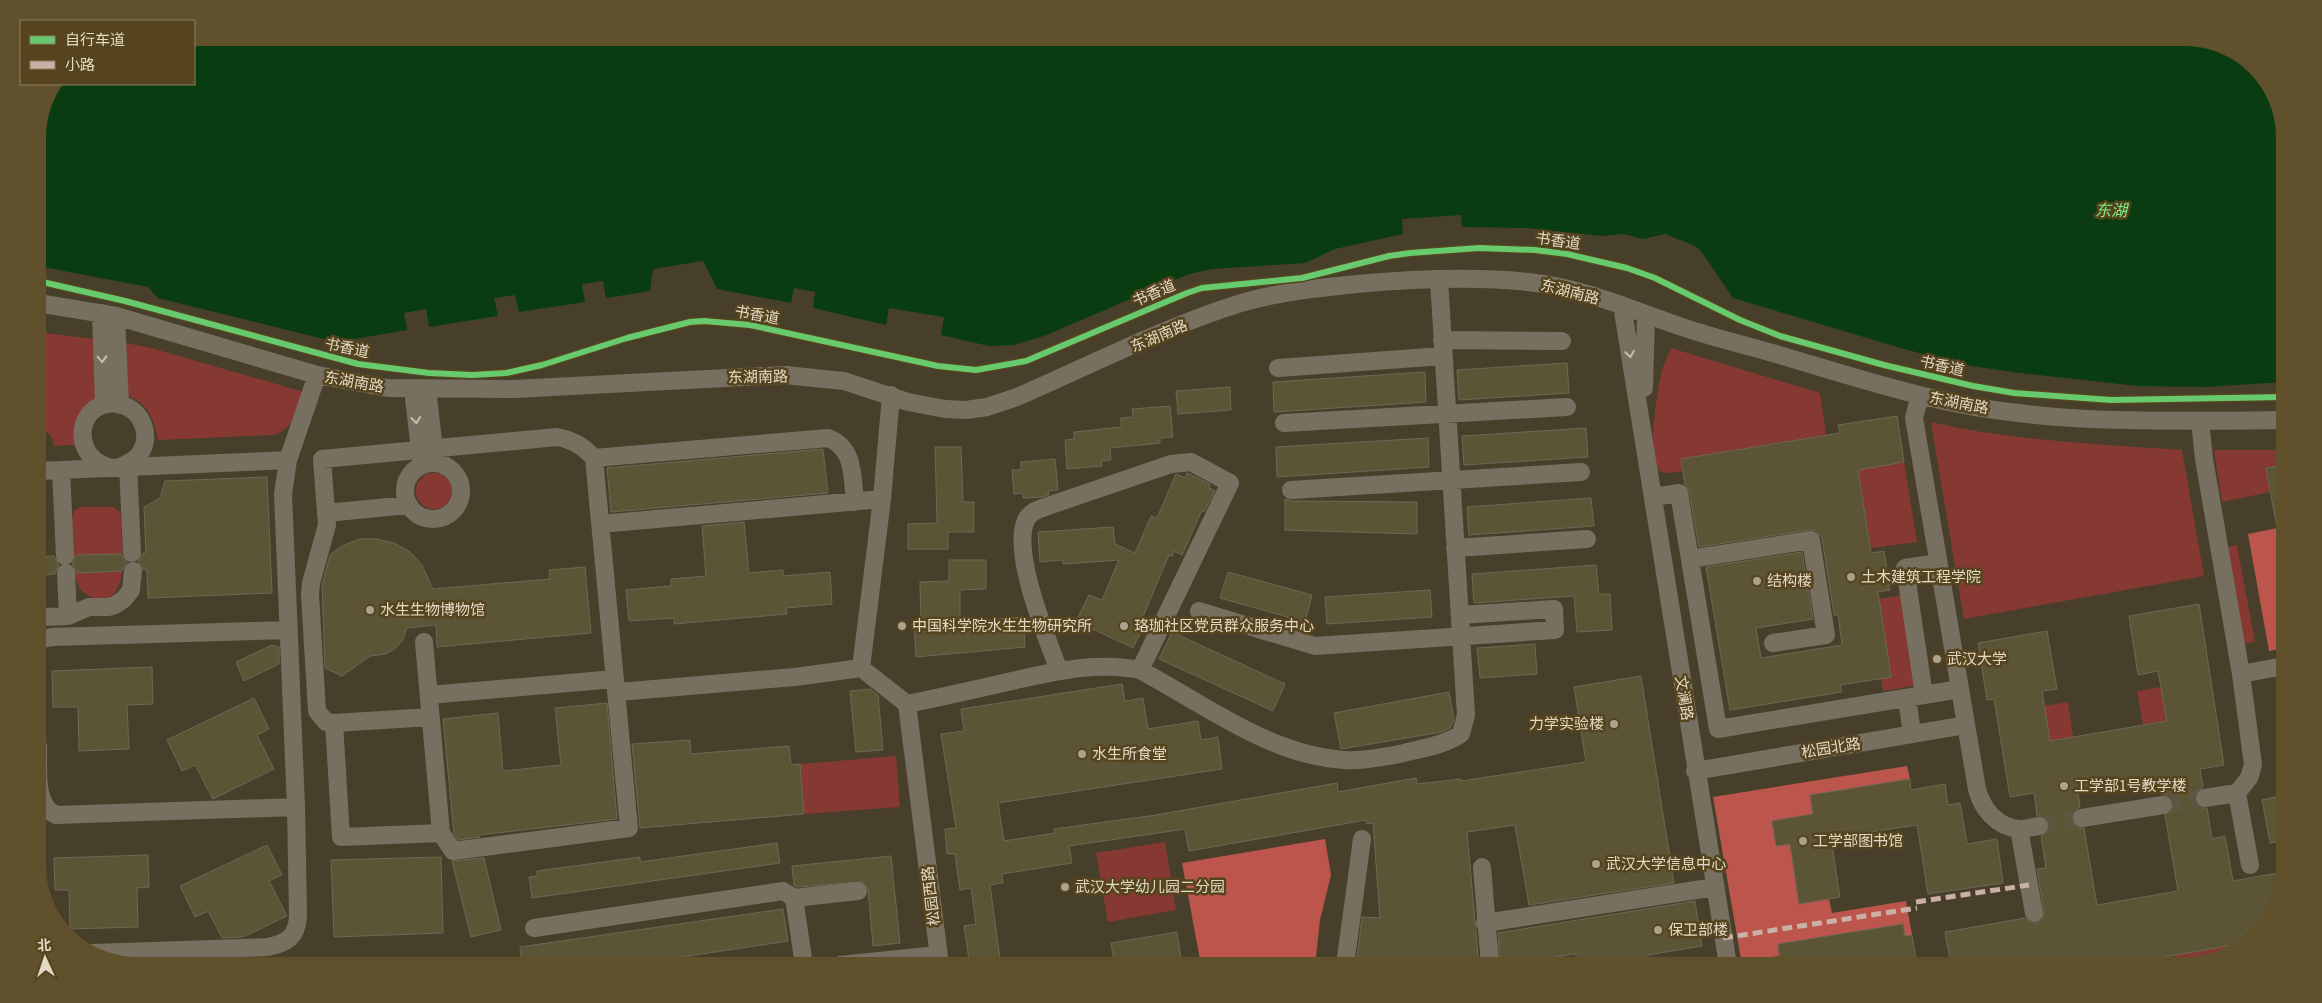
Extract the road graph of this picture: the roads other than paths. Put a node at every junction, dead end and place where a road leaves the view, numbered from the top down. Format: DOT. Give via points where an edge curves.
graph roads {
  1 [pos="1439,280"];
  2 [pos="46,303"];
  3 [pos="1622,306"];
  4 [pos="1646,314"];
  5 [pos="109,315"];
  6 [pos="1562,341"];
  7 [pos="1443,348"];
  8 [pos="1278,368"];
  9 [pos="317,375"];
  10 [pos="420,389"];
  11 [pos="891,395"];
  12 [pos="1920,396"];
  13 [pos="112,405"];
  14 [pos="1567,407"];
  15 [pos="1446,414"];
  16 [pos="2276,420"];
  17 [pos="2200,421"];
  18 [pos="1284,423"];
  19 [pos="1643,431"];
  20 [pos="428,453"];
  21 [pos="594,458"];
  22 [pos="288,460"];
  23 [pos="122,467"];
  24 [pos="61,470"];
  25 [pos="46,471"];
  26 [pos="1581,472"];
  27 [pos="1451,480"];
  28 [pos="1291,490"];
  29 [pos="1652,497"];
  30 [pos="882,499"];
  31 [pos="855,502"];
  32 [pos="409,505"];
  33 [pos="326,513"];
  34 [pos="600,524"];
  35 [pos="1587,539"];
  36 [pos="1455,548"];
  37 [pos="65,556"];
  38 [pos="1690,559"];
  39 [pos="1938,563"];
  40 [pos="89,607"];
  41 [pos="1199,611"];
  42 [pos="1460,615"];
  43 [pos="68,616"];
  44 [pos="46,617"];
  45 [pos="289,630"];
  46 [pos="1461,636"];
  47 [pos="46,639"];
  48 [pos="424,642"];
  49 [pos="1773,643"];
  50 [pos="2276,667"];
  51 [pos="861,668"];
  52 [pos="1060,670"];
  53 [pos="1140,670"];
  54 [pos="2241,674"];
  55 [pos="616,685"];
  56 [pos="1960,689"];
  57 [pos="429,695"];
  58 [pos="1924,695"];
  59 [pos="1907,698"];
  60 [pos="907,704"];
  61 [pos="431,716"];
  62 [pos="334,723"];
  63 [pos="1966,725"];
  64 [pos="1912,734"];
  65 [pos="1696,771"];
  66 [pos="2237,793"];
  67 [pos="2205,798"];
  68 [pos="2163,805"];
  69 [pos="296,807"];
  70 [pos="46,809"];
  71 [pos="2082,818"];
  72 [pos="2039,826"];
  73 [pos="2020,829"];
  74 [pos="441,833"];
  75 [pos="1362,839"];
  76 [pos="2250,865"];
  77 [pos="1482,867"];
  78 [pos="1715,887"];
  79 [pos="858,891"];
  80 [pos="794,898"];
  81 [pos="2034,913"];
  82 [pos="1485,923"];
  83 [pos="534,928"];
  84 [pos="109,952"];
  85 [pos="803,957"];
  86 [pos="939,957"];
  87 [pos="1346,957"];
  88 [pos="1489,957"];
  89 [pos="1727,957"];
  1 -- 3 [label="street, 东湖南路" via="1530,282"];
  1 -- 7 [label="street"];
  1 -- 11 [label="street, 东湖南路" via="1315,288 1250,301 987,407 945,409 923,406"];
  2 -- 5 [label="street, 东湖南路"];
  3 -- 4 [label="street, 东湖南路"];
  3 -- 19 [label="street, 文澜路, one-way"];
  4 -- 12 [label="street, 东湖南路"];
  4 -- 19 [label="street, 文澜路"];
  5 -- 9 [label="street, 东湖南路"];
  5 -- 13 [label="street"];
  6 -- 7 [label="street"];
  7 -- 8 [label="street"];
  7 -- 15 [label="street"];
  9 -- 10 [label="street, 东湖南路" via="362,384"];
  9 -- 22 [label="street"];
  10 -- 11 [label="street, 东湖南路" via="514,389 785,376 844,381"];
  10 -- 20 [label="street"];
  11 -- 30 [label="street"];
  12 -- 17 [label="street, 东湖南路" via="2009,413"];
  12 -- 39 [label="street" via="1914,418"];
  13 -- 23 [label="street" via="130,408 139,416 146,436 139,456"];
  13 -- 23 [label="street" via="94,410 82,428 81,439 90,458 99,464"];
  14 -- 15 [label="street"];
  15 -- 18 [label="street"];
  15 -- 27 [label="street"];
  16 -- 17 [label="street, 东湖南路"];
  17 -- 54 [label="street"];
  19 -- 29 [label="street, 文澜路"];
  20 -- 21 [label="street" via="557,438 575,442"];
  20 -- 32 [label="street" via="408,480 406,497"];
  20 -- 32 [label="street" via="459,480 461,489 456,507 441,518 431,519 422,517"];
  20 -- 33 [label="street" via="322,459"];
  21 -- 31 [label="street" via="828,438 841,444 848,454"];
  21 -- 34 [label="street"];
  22 -- 23 [label="street"];
  22 -- 45 [label="street" via="283,494"];
  23 -- 24 [label="street"];
  23 -- 40 [label="street" via="132,587 124,599 108,607"];
  24 -- 25 [label="street"];
  24 -- 37 [label="street"];
  26 -- 27 [label="street"];
  27 -- 28 [label="street"];
  27 -- 36 [label="street"];
  29 -- 38 [label="street" via="1679,493"];
  29 -- 65 [label="street, 文澜路"];
  30 -- 31 [label="street"];
  30 -- 51 [label="street"];
  31 -- 34 [label="street"];
  32 -- 33 [label="street"];
  33 -- 62 [label="street" via="327,525 310,594 317,711 326,722"];
  34 -- 55 [label="street"];
  35 -- 36 [label="street"];
  36 -- 42 [label="street"];
  38 -- 49 [label="street" via="1811,540 1826,635"];
  38 -- 59 [label="street" via="1718,729"];
  39 -- 56 [label="street"];
  39 -- 58 [label="street" via="1905,568"];
  40 -- 43 [label="street"];
  40 -- 43 [label="street" via="74,599 66,577"];
  41 -- 46 [label="street" via="1315,646"];
  42 -- 46 [label="street"];
  42 -- 46 [label="street" via="1554,609 1555,630"];
  43 -- 44 [label="street"];
  45 -- 47 [label="street"];
  45 -- 69 [label="street"];
  46 -- 53 [label="street" via="1466,715 1461,734 1448,743 1370,758 1345,760 1322,757 1266,740"];
  48 -- 57 [label="street"];
  50 -- 54 [label="street"];
  51 -- 55 [label="street" via="795,677"];
  51 -- 60 [label="street"];
  52 -- 53 [label="street" via="1096,666"];
  52 -- 53 [label="street" via="1025,566 1024,527 1027,519 1032,512 1054,504 1171,464 1191,462 1230,483"];
  52 -- 60 [label="street"];
  54 -- 66 [label="street" via="2253,765 2249,778"];
  55 -- 57 [label="street"];
  55 -- 74 [label="street" via="629,828 453,851"];
  56 -- 58 [label="street"];
  56 -- 63 [label="street"];
  57 -- 61 [label="street"];
  58 -- 59 [label="street"];
  59 -- 64 [label="street"];
  60 -- 86 [label="street, 松园西路"];
  61 -- 62 [label="street"];
  61 -- 74 [label="street"];
  62 -- 74 [label="street" via="341,837"];
  63 -- 64 [label="street, 松园北路"];
  63 -- 73 [label="street" via="1983,807 1998,821"];
  64 -- 65 [label="street, 松园北路"];
  65 -- 78 [label="street, 文澜路"];
  66 -- 67 [label="street"];
  66 -- 76 [label="street"];
  68 -- 71 [label="street"];
  69 -- 70 [label="street" via="56,815"];
  69 -- 84 [label="street" via="298,916 295,932 289,941 268,947"];
  72 -- 73 [label="street"];
  73 -- 81 [label="street"];
  75 -- 87 [label="street"];
  77 -- 82 [label="street"];
  78 -- 82 [label="street"];
  78 -- 89 [label="street, 文澜路"];
  79 -- 80 [label="street"];
  80 -- 83 [label="street" via="783,891"];
  80 -- 85 [label="street"];
  82 -- 88 [label="street"];
}
